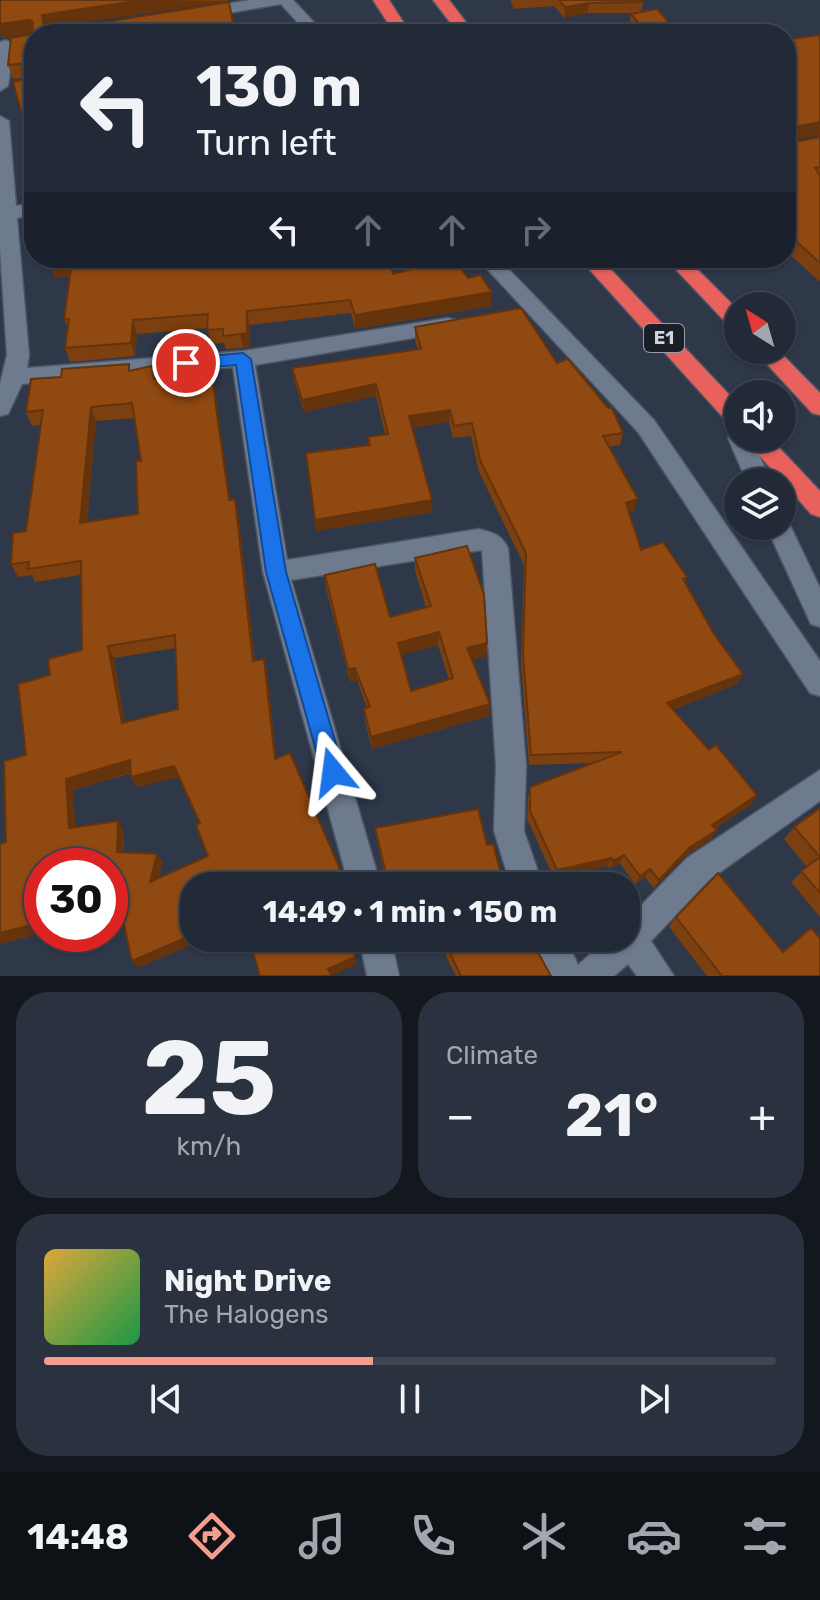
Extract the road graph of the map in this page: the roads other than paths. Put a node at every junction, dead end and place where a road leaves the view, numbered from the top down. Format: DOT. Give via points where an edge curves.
graph roads {
  1 [pos="282,0"];
  2 [pos="381,0"];
  3 [pos="441,0"];
  4 [pos="185,16"];
  5 [pos="153,21"];
  6 [pos="135,24"];
  7 [pos="307,24"];
  8 [pos="397,24"];
  9 [pos="459,24"];
  10 [pos="9,45"];
  11 [pos="23,86"];
  12 [pos="0,88"];
  13 [pos="0,121"];
  14 [pos="24,211"];
  15 [pos="8,213"];
  16 [pos="496,268"];
  17 [pos="598,268"];
  18 [pos="685,268"];
  19 [pos="534,308"];
  20 [pos="724,309"];
  21 [pos="506,314"];
  22 [pos="464,323"];
  23 [pos="243,359"];
  24 [pos="779,364"];
  25 [pos="14,377"];
  26 [pos="724,403"];
  27 [pos="820,407"];
  28 [pos="0,408"];
  29 [pos="769,452"];
  30 [pos="820,507"];
  31 [pos="785,540"];
  32 [pos="276,572"];
  33 [pos="820,616"];
  34 [pos="820,684"];
  35 [pos="820,784"];
  36 [pos="361,872"];
  37 [pos="522,872"];
  38 [pos="640,930"];
  39 [pos="378,952"];
  40 [pos="555,952"];
  41 [pos="617,952"];
  42 [pos="639,952"];
  43 [pos="383,976"];
  44 [pos="566,976"];
  45 [pos="590,976"];
  46 [pos="658,976"];
  1 -- 4 [label="street"];
  1 -- 7 [label="street"];
  2 -- 8 [label="highway"];
  3 -- 9 [label="highway"];
  5 -- 6 [label="street"];
  10 -- 12 [label="street"];
  11 -- 12 [label="street"];
  13 -- 15 [label="street"];
  14 -- 15 [label="street"];
  15 -- 25 [label="street" via="18,355"];
  16 -- 19 [label="street"];
  17 -- 26 [label="highway, E1"];
  18 -- 20 [label="highway"];
  19 -- 21 [label="street"];
  19 -- 34 [label="street" via="646,426"];
  22 -- 23 [label="street"];
  23 -- 25 [label="street"];
  23 -- 32 [label="street"];
  24 -- 27 [label="highway"];
  25 -- 28 [label="street"];
  29 -- 30 [label="highway"];
  31 -- 33 [label="street"];
  32 -- 36 [label="street"];
  32 -- 37 [label="street" via="479,539 495,548 511,765 509,831"];
  35 -- 38 [label="street" via="698,869"];
  39 -- 43 [label="street"];
  40 -- 44 [label="street"];
  41 -- 45 [label="street"];
  42 -- 46 [label="street"];
}
